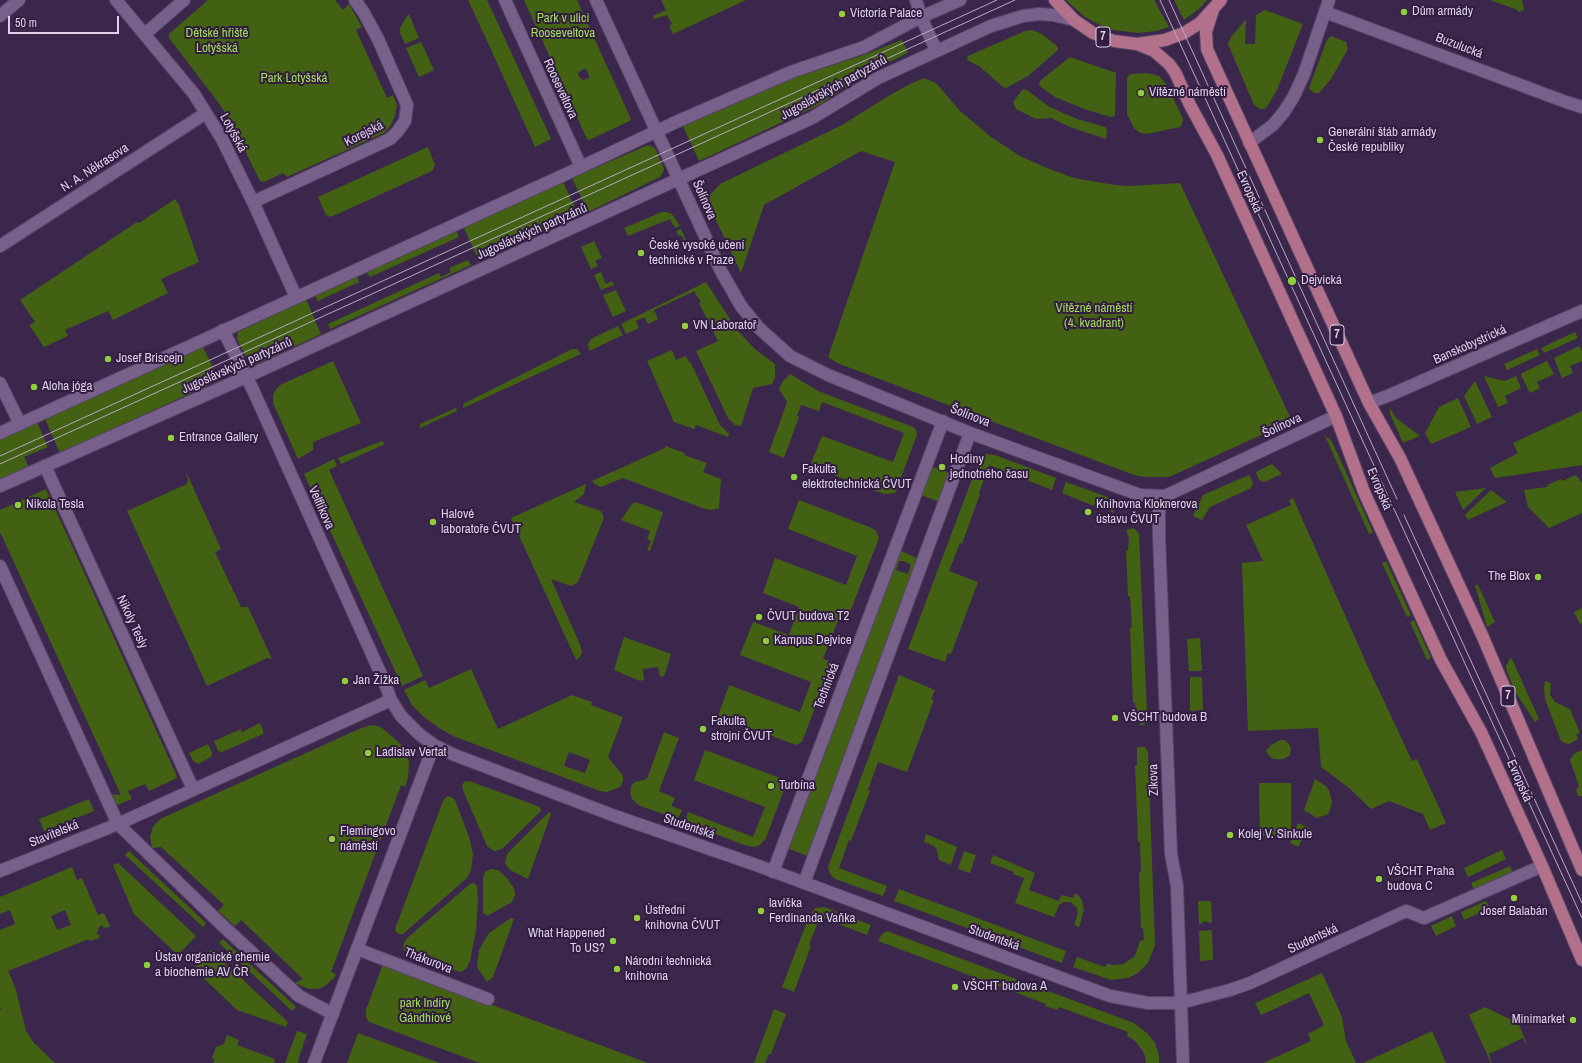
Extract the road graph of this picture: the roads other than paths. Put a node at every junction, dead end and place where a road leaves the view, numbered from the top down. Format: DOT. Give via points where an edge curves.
graph roads {
  1 [pos="19,0"];
  2 [pos="116,0"];
  3 [pos="184,0"];
  4 [pos="355,0"];
  5 [pos="505,0"];
  6 [pos="596,0"];
  7 [pos="916,0"];
  8 [pos="960,0"];
  9 [pos="1055,0"];
  10 [pos="1221,0"];
  11 [pos="1327,6"];
  12 [pos="1213,10"];
  13 [pos="0,16"];
  14 [pos="921,17"];
  15 [pos="1074,20"];
  16 [pos="145,34"];
  17 [pos="1137,44"];
  18 [pos="936,50"];
  19 [pos="1582,106"];
  20 [pos="206,113"];
  21 [pos="657,131"];
  22 [pos="1249,143"];
  23 [pos="581,167"];
  24 [pos="680,179"];
  25 [pos="253,202"];
  26 [pos="0,246"];
  27 [pos="296,297"];
  28 [pos="1582,311"];
  29 [pos="223,330"];
  30 [pos="246,378"];
  31 [pos="0,383"];
  32 [pos="1369,403"];
  33 [pos="1336,416"];
  34 [pos="942,421"];
  35 [pos="20,424"];
  36 [pos="0,433"];
  37 [pos="970,433"];
  38 [pos="45,466"];
  39 [pos="0,486"];
  40 [pos="1165,496"];
  41 [pos="0,566"];
  42 [pos="391,700"];
  43 [pos="434,745"];
  44 [pos="193,789"];
  45 [pos="118,824"];
  46 [pos="1542,866"];
  47 [pos="0,870"];
  48 [pos="1582,870"];
  49 [pos="773,872"];
  50 [pos="804,883"];
  51 [pos="357,949"];
  52 [pos="1582,960"];
  53 [pos="488,999"];
  54 [pos="1180,1003"];
  55 [pos="333,1014"];
  56 [pos="314,1063"];
  57 [pos="1183,1063"];
  1 -- 13 [label="street"];
  2 -- 16 [label="street, Lotyšská"];
  3 -- 16 [label="street"];
  4 -- 25 [label="street, Korejská" via="378,39 407,105 405,121 390,139"];
  5 -- 23 [label="street, Rooseveltova"];
  6 -- 21 [label="street"];
  7 -- 14 [label="street"];
  8 -- 14 [label="street, Jugoslávských partyzánů"];
  9 -- 15 [label="main road, 7"];
  10 -- 12 [label="main road, 7"];
  11 -- 19 [label="street, Buzulucká" via="1566,102"];
  11 -- 22 [label="street" via="1294,96 1273,125"];
  12 -- 17 [label="main road" via="1200,23 1177,36 1153,43"];
  12 -- 22 [label="main road, Evropská / 7" via="1206,32 1207,49"];
  14 -- 18 [label="street"];
  14 -- 21 [label="street, Jugoslávských partyzánů" via="864,47 791,72"];
  15 -- 17 [label="main road, 7" via="1103,37"];
  15 -- 18 [label="street, Jugoslávských partyzánů" via="1054,15 1023,16 991,26"];
  16 -- 20 [label="street, Lotyšská" via="194,94"];
  17 -- 33 [label="main road, Evropská / 7" via="1163,57 1175,72 1217,156"];
  18 -- 24 [label="street, Jugoslávských partyzánů" via="878,78 812,118"];
  20 -- 25 [label="street, Lotyšská" via="222,139"];
  20 -- 26 [label="street, N. A. Někrasova"];
  21 -- 23 [label="street, Jugoslávských partyzánů"];
  21 -- 24 [label="street, Šolínova"];
  22 -- 32 [label="main road, Evropská / 7"];
  23 -- 27 [label="street, Jugoslávských partyzánů"];
  24 -- 30 [label="street, Jugoslávských partyzánů"];
  24 -- 34 [label="street, Šolínova" via="716,262 736,298 759,328 790,356 828,375"];
  25 -- 27 [label="street, Lotyšská"];
  27 -- 29 [label="street, Jugoslávských partyzánů"];
  28 -- 32 [label="street, Banskobystrická"];
  29 -- 30 [label="street, Velflíkova"];
  29 -- 35 [label="street, Jugoslávských partyzánů"];
  30 -- 38 [label="street, Jugoslávských partyzánů"];
  30 -- 42 [label="street, Velflíkova"];
  31 -- 35 [label="street"];
  32 -- 48 [label="main road, Evropská / 7" via="1400,458 1482,635"];
  33 -- 40 [label="street, Šolínova"];
  33 -- 46 [label="main road, Evropská / 7" via="1364,492 1441,660 1481,732"];
  34 -- 37 [label="street, Šolínova"];
  34 -- 49 [label="street, Technická"];
  35 -- 36 [label="street, Jugoslávských partyzánů"];
  37 -- 40 [label="street, Šolínova" via="1140,495"];
  37 -- 50 [label="street"];
  38 -- 39 [label="street, Jugoslávských partyzánů"];
  38 -- 44 [label="street, Nikoly Tesly"];
  40 -- 54 [label="street, Zikova" via="1158,517 1158,535 1171,854 1177,886"];
  41 -- 45 [label="street"];
  42 -- 43 [label="street" via="401,716"];
  42 -- 44 [label="street"];
  43 -- 49 [label="street, Studentská" via="564,797"];
  43 -- 51 [label="street"];
  44 -- 45 [label="street"];
  45 -- 47 [label="street, Stavitelská"];
  45 -- 55 [label="street" via="299,996"];
  46 -- 52 [label="main road, Evropská / 7"];
  46 -- 54 [label="street, Studentská" via="1424,918 1406,911 1250,983"];
  49 -- 50 [label="street, Studentská"];
  50 -- 54 [label="street, Studentská" via="1110,996 1148,1003"];
  51 -- 53 [label="street, Thákurova"];
  51 -- 55 [label="street"];
  54 -- 57 [label="street, Zikova"];
  55 -- 56 [label="street"];
}
